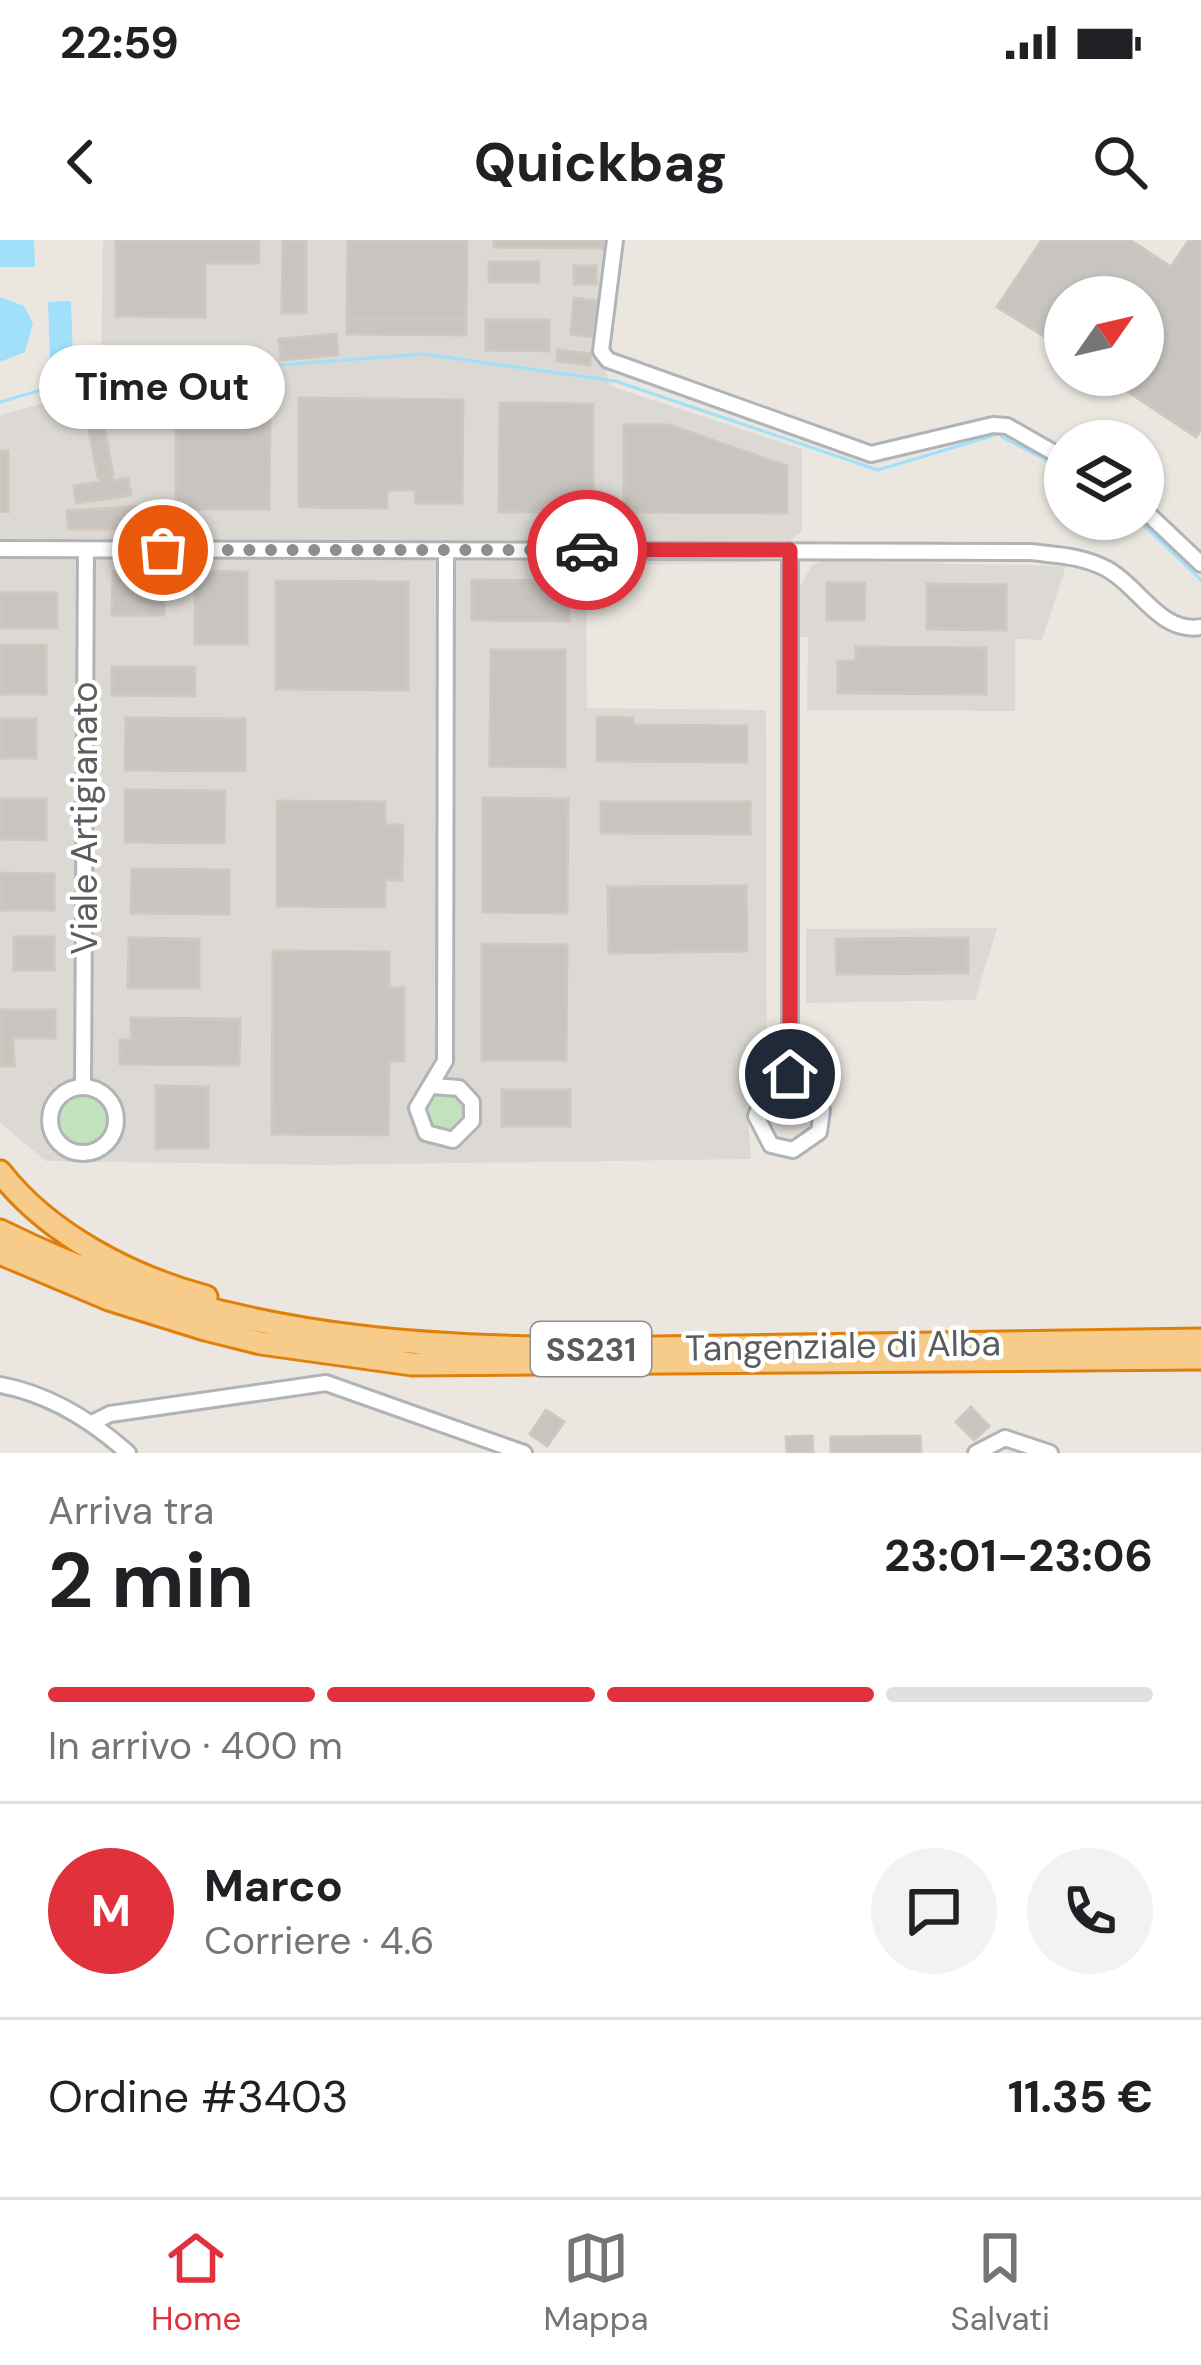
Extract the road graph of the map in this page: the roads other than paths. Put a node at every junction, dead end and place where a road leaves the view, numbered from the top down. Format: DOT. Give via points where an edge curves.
graph roads {
  1 [pos="615,240"];
  2 [pos="1044,447"];
  3 [pos="1164,529"];
  4 [pos="0,549"];
  5 [pos="86,550"];
  6 [pos="446,550"];
  7 [pos="790,550"];
  8 [pos="1201,564"];
  9 [pos="1201,627"];
  10 [pos="445,1061"];
  11 [pos="791,1081"];
  12 [pos="434,1086"];
  13 [pos="83,1087"];
  14 [pos="460,1088"];
  15 [pos="0,1172"];
  16 [pos="0,1231"];
  17 [pos="0,1252"];
  18 [pos="1201,1340"];
  19 [pos="386,1343"];
  20 [pos="1201,1358"];
  21 [pos="0,1385"];
  22 [pos="94,1422"];
  23 [pos="128,1453"];
  24 [pos="524,1453"];
  25 [pos="976,1453"];
  26 [pos="1050,1453"];
  1 -- 2 [label="street" via="601,351 608,360 852,450 886,452 993,425"];
  3 -- 8 [label="street"];
  4 -- 5 [label="street"];
  5 -- 6 [label="street"];
  5 -- 13 [label="street, Viale Artigianato"];
  6 -- 7 [label="street"];
  6 -- 10 [label="street"];
  7 -- 9 [label="street" via="1068,556 1117,574 1177,627"];
  7 -- 11 [label="street"];
  10 -- 12 [label="street"];
  10 -- 14 [label="street"];
  11 -- 11 [label="street" via="764,1095 756,1116 763,1137 781,1149 812,1141 822,1121 818,1100"];
  12 -- 14 [label="street"];
  12 -- 14 [label="street" via="420,1099 417,1117 443,1141 461,1136 472,1120 472,1102"];
  13 -- 13 [label="street" via="62,1094 50,1112 58,1143 77,1153 99,1150 116,1123 111,1102"];
  15 -- 19 [label="highway" via="55,1225 118,1263 197,1295"];
  16 -- 19 [label="highway, Tangenziale di Alba / SS231" via="208,1312"];
  17 -- 20 [label="highway, Tangenziale di Alba / SS231" via="205,1329 412,1364"];
  18 -- 19 [label="highway, Tangenziale di Alba / SS231" via="573,1349"];
  21 -- 22 [label="street"];
  22 -- 23 [label="street"];
  22 -- 24 [label="street" via="326,1383"];
  25 -- 26 [label="street" via="1005,1438"];
}
